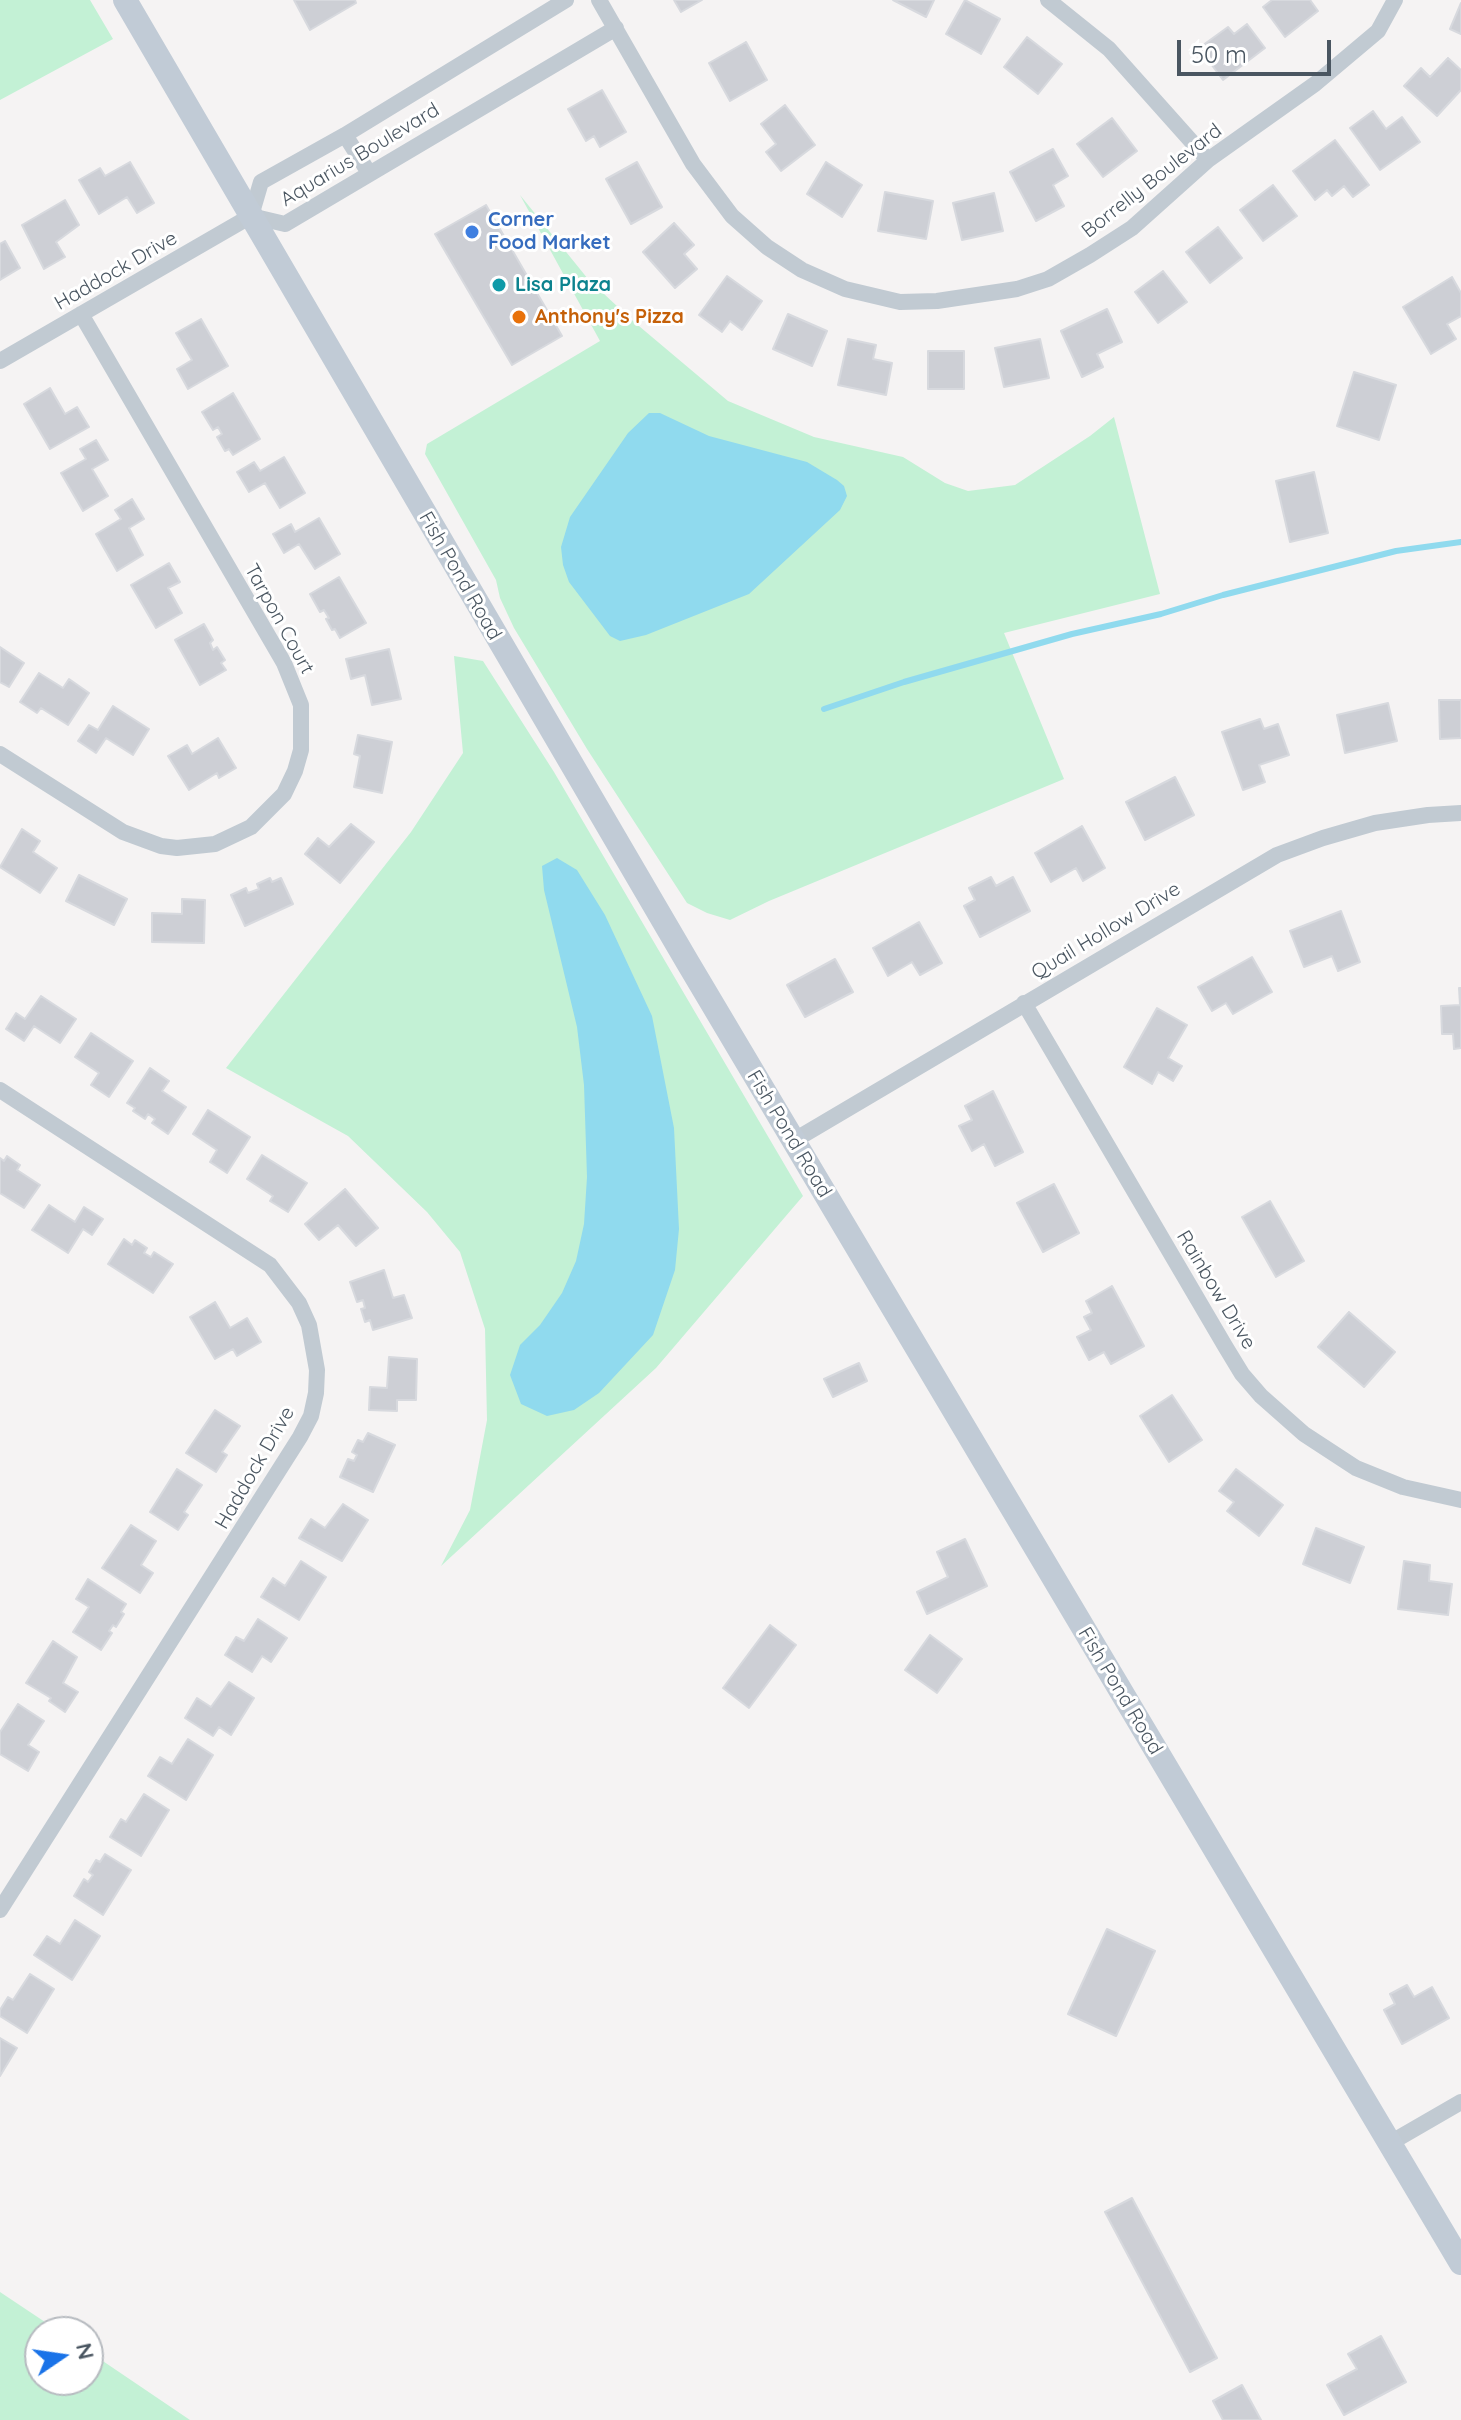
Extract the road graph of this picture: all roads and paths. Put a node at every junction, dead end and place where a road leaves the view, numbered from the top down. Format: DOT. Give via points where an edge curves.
graph roads {
  1 [pos="125,0"];
  2 [pos="566,0"];
  3 [pos="599,0"];
  4 [pos="1048,0"];
  5 [pos="1395,0"];
  6 [pos="616,28"];
  7 [pos="345,135"];
  8 [pos="1208,160"];
  9 [pos="369,173"];
  10 [pos="251,216"];
  11 [pos="81,314"];
  12 [pos="0,361"];
  13 [pos="0,754"];
  14 [pos="1461,813"];
  15 [pos="1024,1003"];
  16 [pos="0,1090"];
  17 [pos="793,1141"];
  18 [pos="1461,1500"];
  19 [pos="0,1910"];
  20 [pos="1461,2102"];
  21 [pos="1390,2143"];
  22 [pos="1461,2263"];
  1 -- 10 [label="street, Fish Pond Road"];
  2 -- 7 [label="street, Aquarius Boulevard"];
  3 -- 6 [label="street, Borrelly Boulevard"];
  4 -- 8 [label="street" via="1109,49"];
  5 -- 8 [label="street, Borrelly Boulevard" via="1378,31 1315,84"];
  6 -- 8 [label="street, Borrelly Boulevard" via="693,164 732,216 802,270 845,289 900,302 979,296 1048,279 1132,228"];
  6 -- 9 [label="street, Aquarius Boulevard"];
  7 -- 9 [label="street"];
  7 -- 10 [label="street, Aquarius Boulevard" via="261,182"];
  9 -- 10 [label="street, Aquarius Boulevard" via="285,224"];
  10 -- 11 [label="street, Haddock Drive"];
  10 -- 17 [label="street, Fish Pond Road"];
  11 -- 12 [label="street, Haddock Drive"];
  11 -- 13 [label="street, Tarpon Court" via="284,663 301,705 301,750 284,794 251,827 215,844 177,848 123,832"];
  14 -- 15 [label="street, Quail Hollow Drive" via="1375,823 1277,855"];
  15 -- 17 [label="street, Quail Hollow Drive"];
  15 -- 18 [label="street, Rainbow Drive" via="1225,1346 1261,1396 1304,1434 1356,1468 1403,1487"];
  16 -- 19 [label="street, Haddock Drive" via="270,1265 299,1303 317,1370 311,1416 300,1437"];
  17 -- 21 [label="street, Fish Pond Road"];
  20 -- 21 [label="street"];
  21 -- 22 [label="street, Fish Pond Road"];
}
